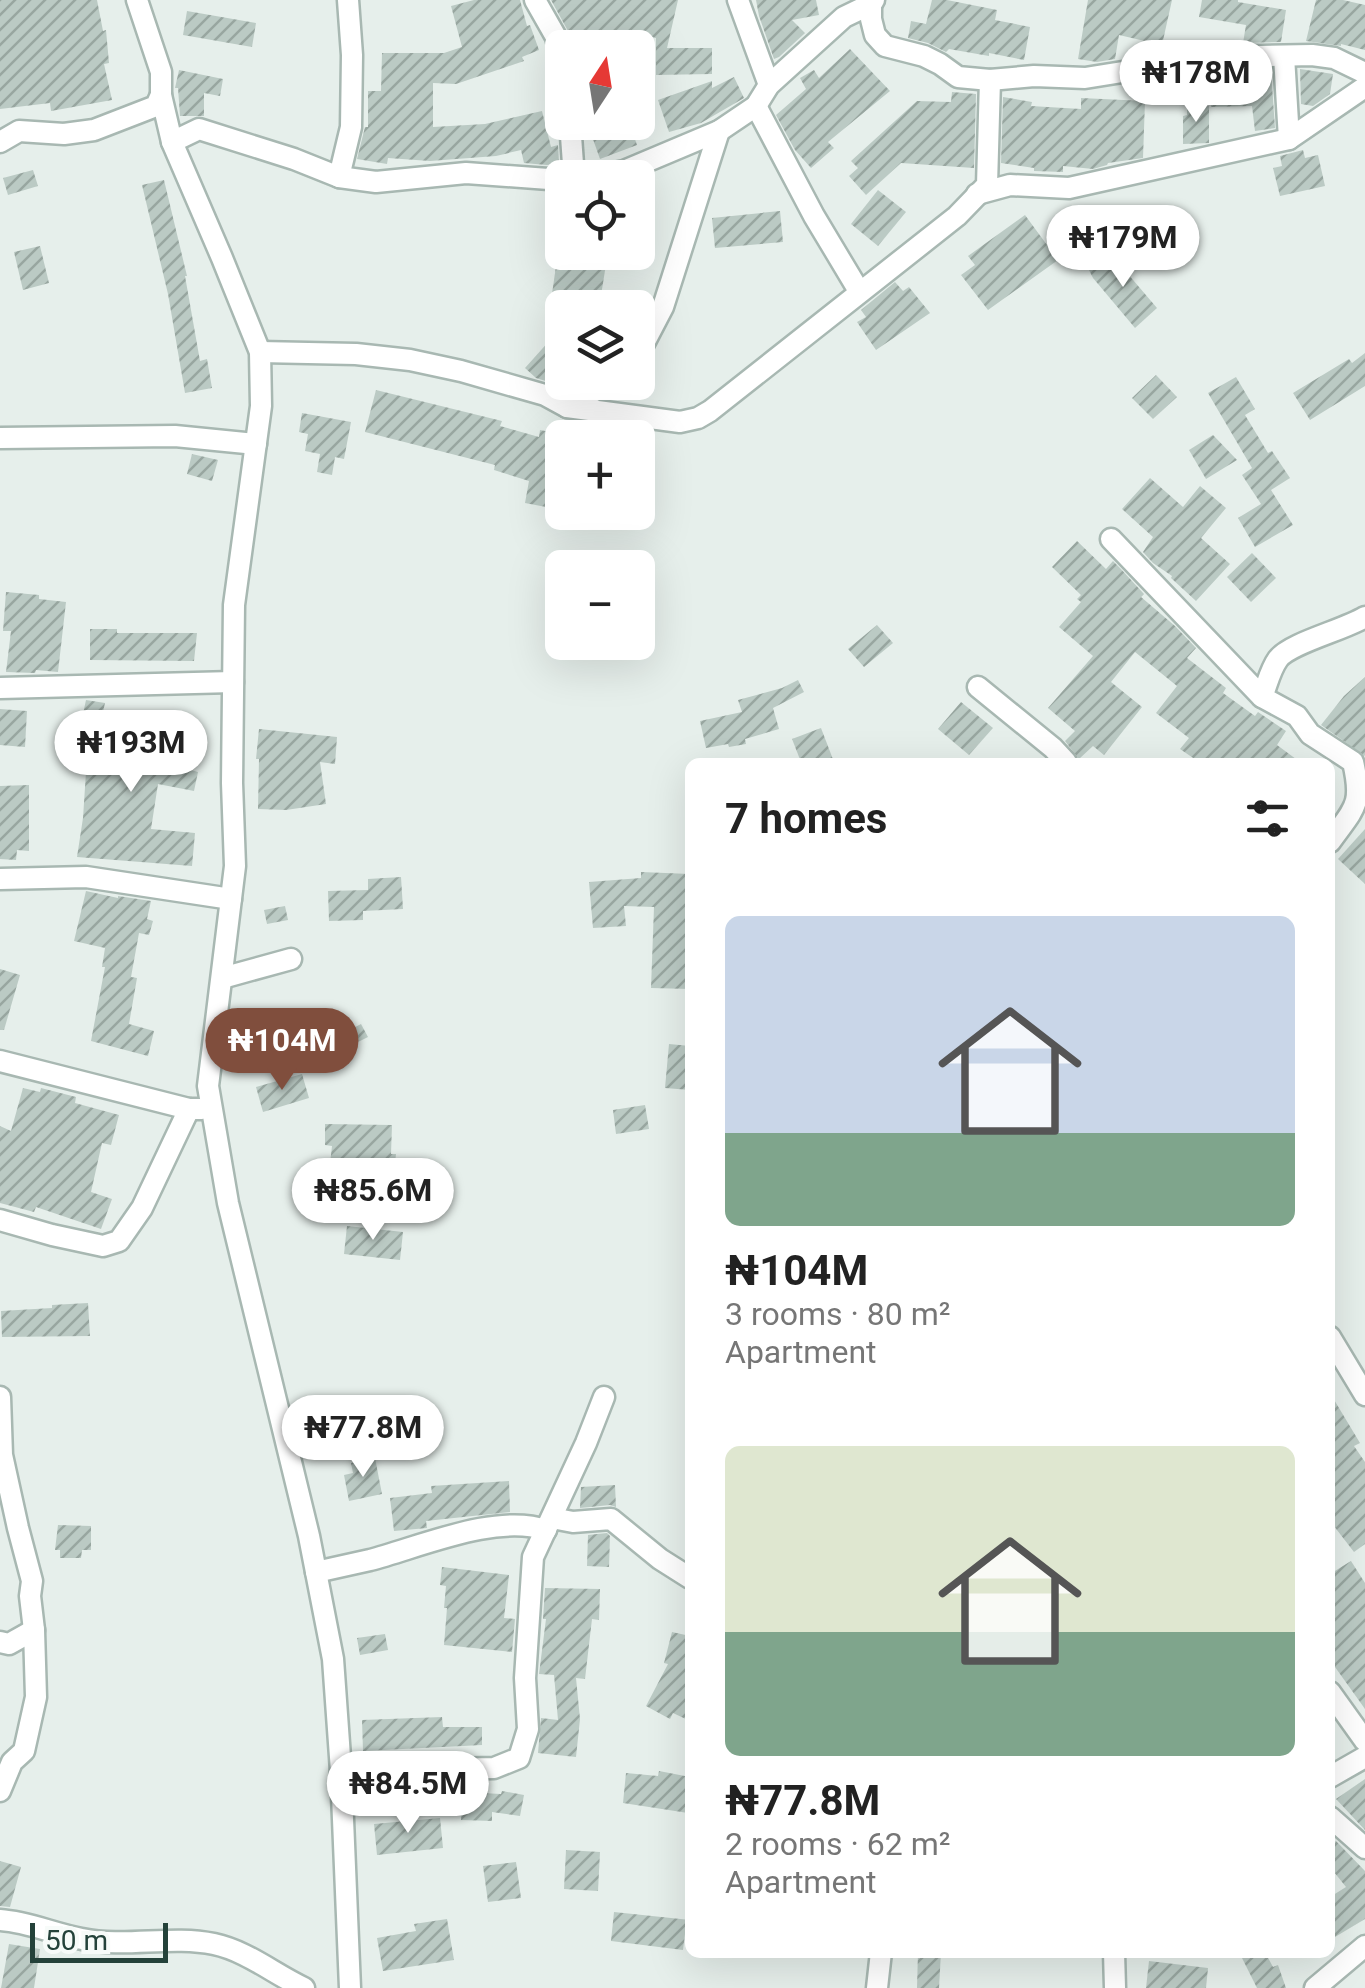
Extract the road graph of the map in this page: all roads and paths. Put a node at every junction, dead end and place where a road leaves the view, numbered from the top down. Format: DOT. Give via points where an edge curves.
graph roads {
  1 [pos="137,0"];
  2 [pos="348,0"];
  3 [pos="534,0"];
  4 [pos="738,0"];
  5 [pos="872,2"];
  6 [pos="844,17"];
  7 [pos="551,30"];
  8 [pos="875,36"];
  9 [pos="1284,56"];
  10 [pos="1365,73"];
  11 [pos="990,80"];
  12 [pos="770,85"];
  13 [pos="1365,87"];
  14 [pos="161,96"];
  15 [pos="756,106"];
  16 [pos="165,119"];
  17 [pos="199,129"];
  18 [pos="718,131"];
  19 [pos="1289,139"];
  20 [pos="0,142"];
  21 [pos="172,142"];
  22 [pos="650,160"];
  23 [pos="339,177"];
  24 [pos="545,179"];
  25 [pos="977,194"];
  26 [pos="858,292"];
  27 [pos="655,322"];
  28 [pos="260,352"];
  29 [pos="579,400"];
  30 [pos="567,407"];
  31 [pos="0,438"];
  32 [pos="256,444"];
  33 [pos="1110,539"];
  34 [pos="1365,617"];
  35 [pos="233,682"];
  36 [pos="0,688"];
  37 [pos="978,688"];
  38 [pos="1262,697"];
  39 [pos="1359,754"];
  40 [pos="1062,758"];
  41 [pos="1335,834"];
  42 [pos="0,880"];
  43 [pos="230,900"];
  44 [pos="292,959"];
  45 [pos="222,978"];
  46 [pos="0,1061"];
  47 [pos="200,1109"];
  48 [pos="0,1220"];
  49 [pos="1335,1345"];
  50 [pos="1365,1395"];
  51 [pos="604,1397"];
  52 [pos="0,1398"];
  53 [pos="549,1524"];
  54 [pos="316,1572"];
  55 [pos="685,1575"];
  56 [pos="34,1630"];
  57 [pos="0,1642"];
  58 [pos="1335,1699"];
  59 [pos="1365,1740"];
  60 [pos="1365,1757"];
  61 [pos="341,1772"];
  62 [pos="1335,1774"];
  63 [pos="0,1792"];
  64 [pos="1335,1821"];
  65 [pos="1365,1848"];
  66 [pos="0,1920"];
  67 [pos="1365,1946"];
  68 [pos="881,1958"];
  69 [pos="1114,1958"];
  70 [pos="304,1988"];
  71 [pos="350,1988"];
  72 [pos="877,1988"];
  73 [pos="1116,1988"];
  74 [pos="1316,1988"];
  1 -- 14 [label="street" via="161,72"];
  2 -- 23 [label="street" via="350,127"];
  3 -- 7 [label="street"];
  4 -- 12 [label="street"];
  5 -- 6 [label="street"];
  5 -- 8 [label="street"];
  6 -- 8 [label="street"];
  6 -- 12 [label="street"];
  8 -- 11 [label="street" via="958,77"];
  9 -- 10 [label="street" via="1334,58"];
  9 -- 11 [label="street" via="1216,57 1084,78"];
  9 -- 19 [label="street"];
  11 -- 25 [label="street" via="987,185"];
  12 -- 15 [label="street"];
  13 -- 19 [label="street"];
  14 -- 16 [label="street"];
  14 -- 20 [label="street" via="156,106 94,130 20,132"];
  15 -- 18 [label="street"];
  15 -- 26 [label="street"];
  16 -- 17 [label="street"];
  16 -- 21 [label="street"];
  17 -- 21 [label="street"];
  17 -- 23 [label="street"];
  18 -- 22 [label="street"];
  18 -- 27 [label="street"];
  19 -- 25 [label="street" via="1070,188 1010,186"];
  21 -- 28 [label="street"];
  23 -- 24 [label="street" via="376,182 466,173"];
  25 -- 26 [label="street"];
  26 -- 30 [label="street" via="698,418 680,422"];
  28 -- 30 [label="street" via="410,360 545,395"];
  28 -- 32 [label="street"];
  29 -- 30 [label="street"];
  31 -- 32 [label="street" via="175,436"];
  32 -- 35 [label="street" via="234,606"];
  33 -- 38 [label="street"];
  34 -- 38 [label="street" via="1288,650"];
  35 -- 36 [label="street"];
  35 -- 43 [label="street"];
  37 -- 40 [label="street"];
  38 -- 39 [label="street" via="1297,716 1310,734"];
  39 -- 41 [label="street" via="1358,799"];
  42 -- 43 [label="street" via="86,878"];
  43 -- 45 [label="street"];
  44 -- 45 [label="street"];
  45 -- 47 [label="street"];
  46 -- 47 [label="street"];
  47 -- 48 [label="street" via="119,1242 104,1246"];
  47 -- 54 [label="street"];
  49 -- 50 [label="street"];
  51 -- 53 [label="street"];
  52 -- 56 [label="street" via="2,1455 32,1581"];
  53 -- 54 [label="street" via="476,1530"];
  53 -- 55 [label="street" via="612,1519"];
  53 -- 61 [label="street" via="533,1558 528,1729 519,1758 494,1768"];
  54 -- 61 [label="street" via="333,1659"];
  56 -- 57 [label="street"];
  56 -- 63 [label="street" via="36,1696 24,1751"];
  58 -- 59 [label="street"];
  60 -- 62 [label="street"];
  61 -- 71 [label="street"];
  64 -- 65 [label="street"];
  66 -- 70 [label="street" via="84,1940 212,1944"];
  67 -- 74 [label="street"];
  68 -- 72 [label="street"];
  69 -- 73 [label="street"];
}
